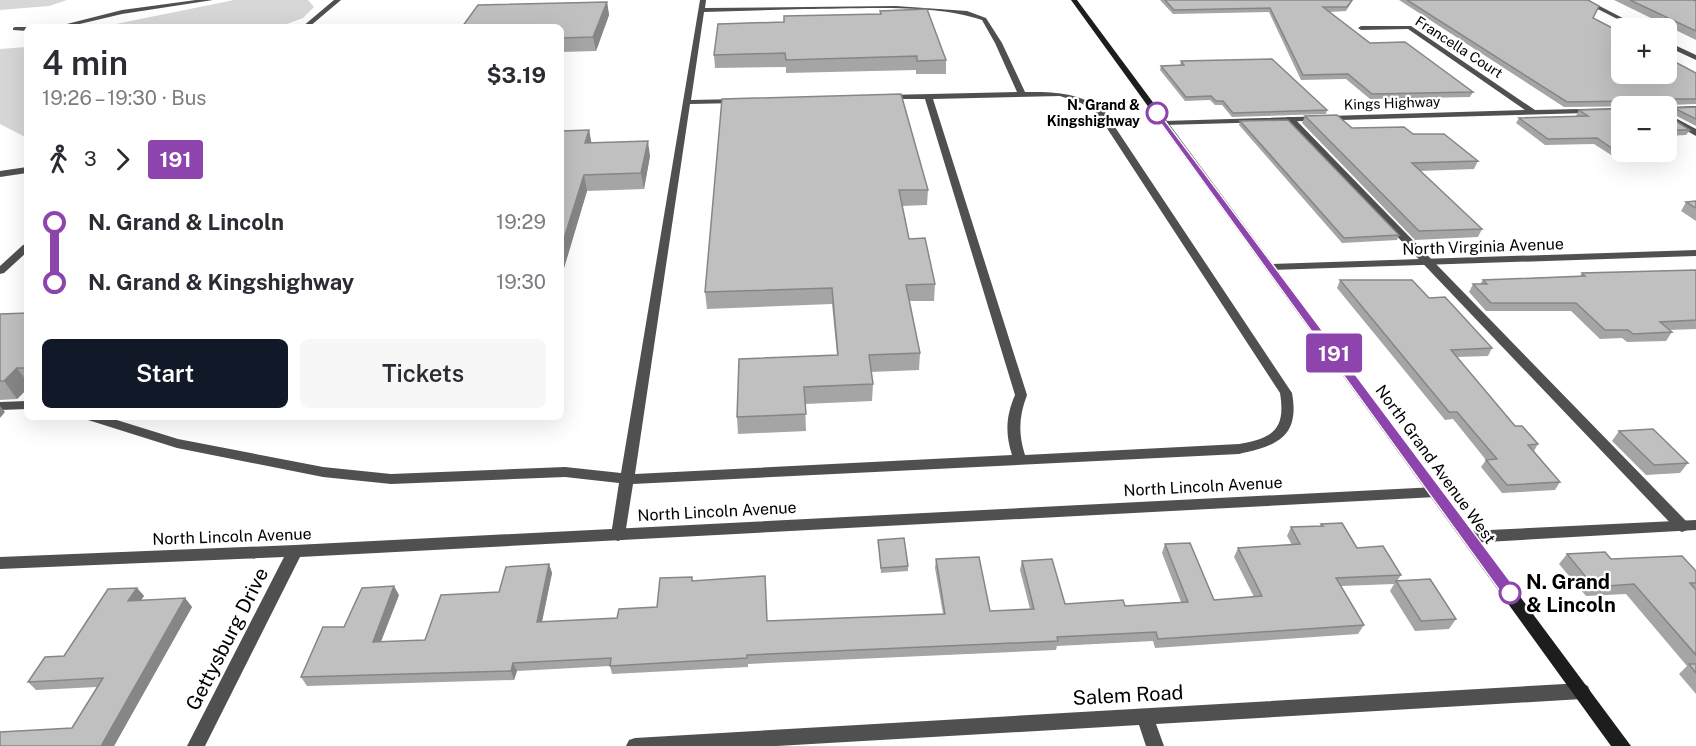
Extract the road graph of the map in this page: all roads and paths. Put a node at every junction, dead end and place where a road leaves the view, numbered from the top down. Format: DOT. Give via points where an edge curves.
graph roads {
  1 [pos="210,0"];
  2 [pos="338,0"];
  3 [pos="704,0"];
  4 [pos="1074,0"];
  5 [pos="1583,0"];
  6 [pos="702,10"];
  7 [pos="1618,18"];
  8 [pos="71,24"];
  9 [pos="309,24"];
  10 [pos="1361,28"];
  11 [pos="15,29"];
  12 [pos="24,29"];
  13 [pos="1677,48"];
  14 [pos="1696,58"];
  15 [pos="1021,93"];
  16 [pos="928,96"];
  17 [pos="883,97"];
  18 [pos="749,101"];
  19 [pos="688,102"];
  20 [pos="1696,108"];
  21 [pos="1677,109"];
  22 [pos="1611,110"];
  23 [pos="1534,113"];
  24 [pos="1290,119"];
  25 [pos="1677,122"];
  26 [pos="1164,123"];
  27 [pos="1696,133"];
  28 [pos="24,170"];
  29 [pos="0,174"];
  30 [pos="24,250"];
  31 [pos="1696,253"];
  32 [pos="1429,263"];
  33 [pos="1271,267"];
  34 [pos="0,271"];
  35 [pos="24,405"];
  36 [pos="0,406"];
  37 [pos="102,420"];
  38 [pos="1020,460"];
  39 [pos="626,479"];
  40 [pos="1436,492"];
  41 [pos="1689,525"];
  42 [pos="618,535"];
  43 [pos="1469,537"];
  44 [pos="295,551"];
  45 [pos="0,563"];
  46 [pos="1582,691"];
  47 [pos="1145,716"];
  48 [pos="676,745"];
  49 [pos="196,746"];
  50 [pos="635,746"];
  51 [pos="1155,746"];
  52 [pos="1622,746"];
  1 -- 8 [label="street" via="122,12"];
  2 -- 9 [label="street"];
  3 -- 6 [label="street"];
  4 -- 26 [label="main road, North Grand Avenue West"];
  5 -- 7 [label="street"];
  6 -- 15 [label="street" via="914,4 960,9 985,20"];
  6 -- 19 [label="street"];
  10 -- 23 [label="street, Francella Court" via="1408,27"];
  11 -- 12 [label="street"];
  13 -- 14 [label="street"];
  15 -- 16 [label="street"];
  15 -- 38 [label="street" via="1074,97 1100,111 1286,393 1290,420 1272,440 1239,449"];
  16 -- 17 [label="street"];
  16 -- 38 [label="street" via="1021,395 1011,417"];
  18 -- 19 [label="street"];
  19 -- 39 [label="street"];
  20 -- 21 [label="street"];
  22 -- 23 [label="street, Kings Highway"];
  23 -- 24 [label="street, Kings Highway"];
  24 -- 26 [label="street, Kings Highway"];
  24 -- 32 [label="street"];
  25 -- 27 [label="street"];
  26 -- 33 [label="main road, North Grand Avenue West"];
  28 -- 29 [label="street"];
  30 -- 34 [label="street"];
  31 -- 32 [label="street, North Virginia Avenue"];
  32 -- 33 [label="street, North Virginia Avenue"];
  32 -- 41 [label="street"];
  33 -- 40 [label="main road, North Grand Avenue West"];
  35 -- 36 [label="street"];
  37 -- 39 [label="street" via="177,443 323,472 391,479 565,472"];
  38 -- 39 [label="street"];
  39 -- 42 [label="street"];
  40 -- 42 [label="street, North Lincoln Avenue"];
  40 -- 43 [label="main road, North Grand Avenue West"];
  41 -- 43 [label="street"];
  42 -- 44 [label="street, North Lincoln Avenue"];
  43 -- 46 [label="main road, North Grand Avenue West"];
  44 -- 45 [label="street, North Lincoln Avenue"];
  44 -- 49 [label="street, Gettysburg Drive"];
  46 -- 47 [label="street, Salem Road"];
  46 -- 52 [label="main road, North Grand Avenue West"];
  47 -- 48 [label="street, Salem Road"];
  47 -- 51 [label="street"];
  48 -- 50 [label="street, Salem Road"];
}
